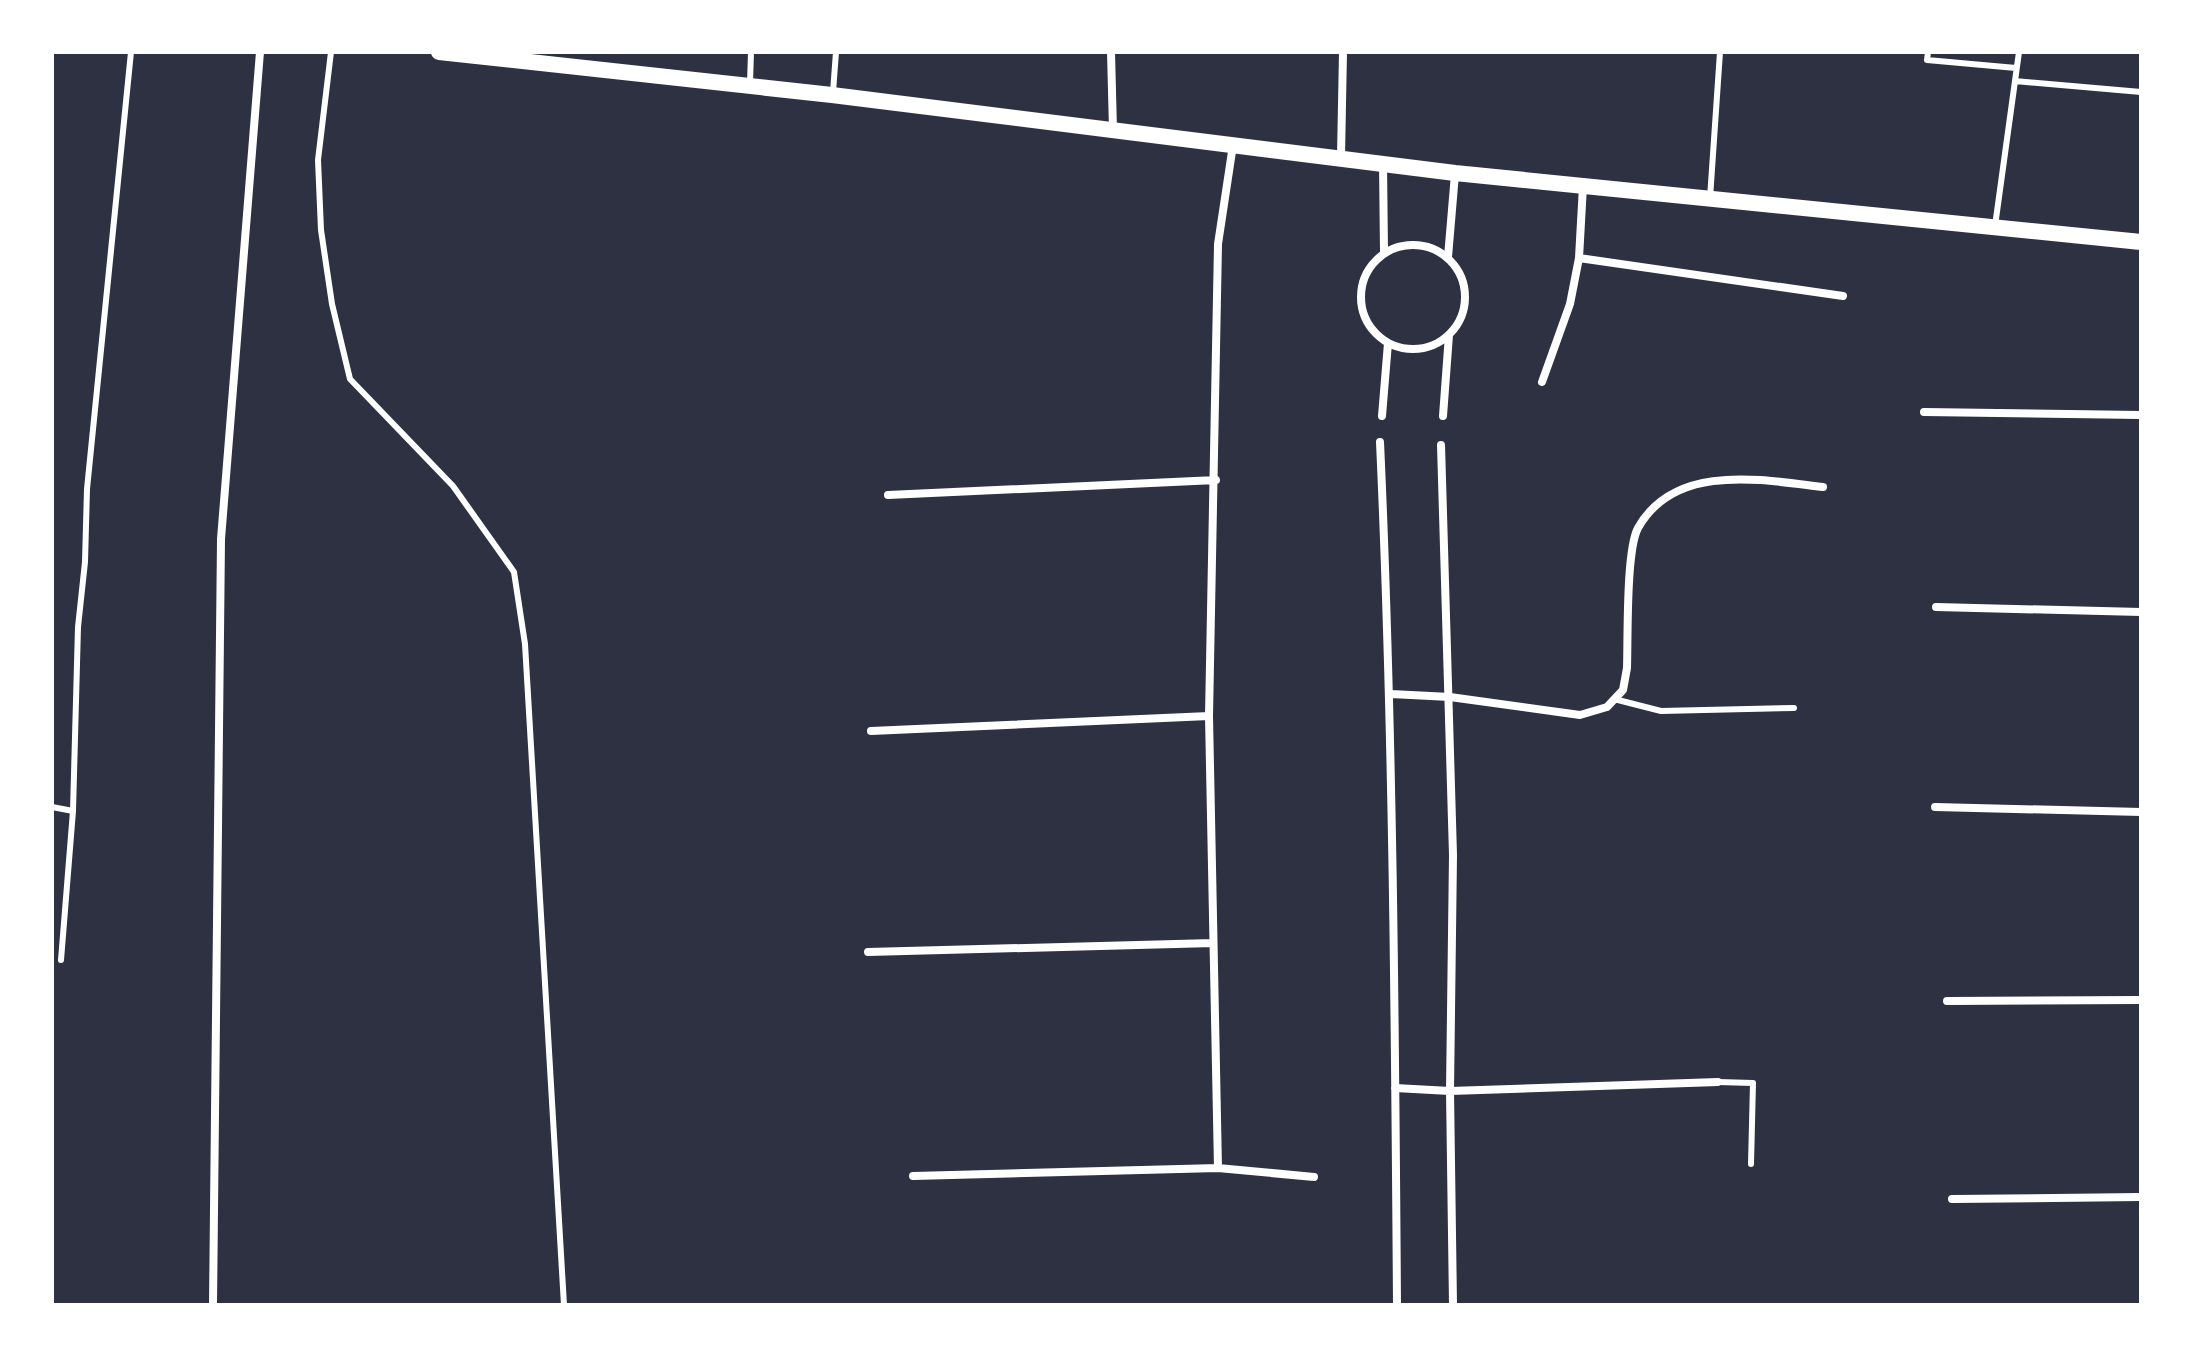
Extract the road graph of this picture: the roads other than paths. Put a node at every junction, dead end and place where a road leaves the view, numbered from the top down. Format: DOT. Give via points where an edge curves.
graph roads {
  1 [pos="131,52"];
  2 [pos="260,52"];
  3 [pos="331,52"];
  4 [pos="439,52"];
  5 [pos="751,52"];
  6 [pos="836,52"];
  7 [pos="1111,52"];
  8 [pos="1343,52"];
  9 [pos="1720,52"];
  10 [pos="1928,52"];
  11 [pos="2019,52"];
  12 [pos="2016,68"];
  13 [pos="2015,81"];
  14 [pos="750,87"];
  15 [pos="2141,92"];
  16 [pos="832,95"];
  17 [pos="1113,130"];
  18 [pos="1233,144"];
  19 [pos="1341,156"];
  20 [pos="1383,163"];
  21 [pos="1455,173"];
  22 [pos="1583,186"];
  23 [pos="1710,198"];
  24 [pos="1995,226"];
  25 [pos="2141,242"];
  26 [pos="1384,253"];
  27 [pos="1448,257"];
  28 [pos="1579,258"];
  29 [pos="1843,296"];
  30 [pos="1449,335"];
  31 [pos="1388,343"];
  32 [pos="1542,382"];
  33 [pos="1924,412"];
  34 [pos="2141,415"];
  35 [pos="1382,416"];
  36 [pos="1443,416"];
  37 [pos="1380,442"];
  38 [pos="1441,445"];
  39 [pos="1216,480"];
  40 [pos="1823,487"];
  41 [pos="888,495"];
  42 [pos="1936,607"];
  43 [pos="2141,612"];
  44 [pos="1391,694"];
  45 [pos="1450,697"];
  46 [pos="1614,699"];
  47 [pos="1794,708"];
  48 [pos="1209,716"];
  49 [pos="871,731"];
  50 [pos="52,807"];
  51 [pos="1935,807"];
  52 [pos="73,811"];
  53 [pos="2141,812"];
  54 [pos="1213,943"];
  55 [pos="868,952"];
  56 [pos="61,960"];
  57 [pos="2141,1000"];
  58 [pos="1947,1001"];
  59 [pos="1718,1082"];
  60 [pos="1395,1088"];
  61 [pos="1450,1091"];
  62 [pos="1751,1164"];
  63 [pos="1218,1168"];
  64 [pos="913,1176"];
  65 [pos="1314,1177"];
  66 [pos="2141,1197"];
  67 [pos="1952,1199"];
  68 [pos="213,1305"];
  69 [pos="564,1305"];
  70 [pos="1397,1305"];
  71 [pos="1453,1305"];
  1 -- 52 [label="lane" via="87,489"];
  2 -- 68 [label="street" via="221,539"];
  3 -- 69 [label="lane" via="318,160 321,230 350,379 453,486 514,572 525,644"];
  4 -- 14 [label="main road"];
  5 -- 14 [label="lane"];
  6 -- 16 [label="lane"];
  7 -- 17 [label="street"];
  8 -- 19 [label="street"];
  9 -- 23 [label="lane"];
  10 -- 12 [label="lane" via="1927,60"];
  11 -- 12 [label="lane"];
  12 -- 13 [label="lane"];
  13 -- 15 [label="lane"];
  13 -- 24 [label="lane"];
  14 -- 16 [label="main road"];
  16 -- 17 [label="main road"];
  17 -- 18 [label="main road"];
  18 -- 19 [label="main road"];
  18 -- 39 [label="street" via="1218,244"];
  19 -- 20 [label="main road"];
  20 -- 21 [label="main road"];
  20 -- 26 [label="street"];
  21 -- 22 [label="main road"];
  21 -- 27 [label="street"];
  22 -- 23 [label="main road"];
  22 -- 28 [label="street"];
  23 -- 24 [label="main road"];
  24 -- 25 [label="main road"];
  26 -- 27 [label="street" via="1409,244"];
  26 -- 31 [label="street" via="1371,265 1360,297 1371,329"];
  27 -- 30 [label="street" via="1462,278 1465,304"];
  28 -- 29 [label="street"];
  28 -- 32 [label="street" via="1570,304"];
  30 -- 31 [label="street" via="1418,349"];
  30 -- 36 [label="street"];
  31 -- 35 [label="street"];
  33 -- 34 [label="street"];
  37 -- 44 [label="street"];
  38 -- 45 [label="street"];
  39 -- 41 [label="street"];
  39 -- 48 [label="street"];
  40 -- 46 [label="street" via="1747,478 1712,480 1680,491 1655,508 1637,529 1627,668 1623,690"];
  42 -- 43 [label="street"];
  44 -- 45 [label="street"];
  44 -- 60 [label="street"];
  45 -- 46 [label="street" via="1580,715 1607,707"];
  45 -- 61 [label="street"];
  46 -- 47 [label="lane" via="1661,711"];
  48 -- 49 [label="street"];
  48 -- 54 [label="street"];
  50 -- 52 [label="lane"];
  51 -- 53 [label="street"];
  52 -- 56 [label="lane"];
  54 -- 55 [label="street"];
  54 -- 63 [label="street"];
  57 -- 58 [label="street"];
  59 -- 61 [label="street"];
  59 -- 62 [label="lane" via="1753,1083"];
  60 -- 61 [label="street"];
  60 -- 70 [label="street"];
  61 -- 71 [label="street"];
  63 -- 64 [label="street"];
  63 -- 65 [label="street"];
  66 -- 67 [label="street"];
}
